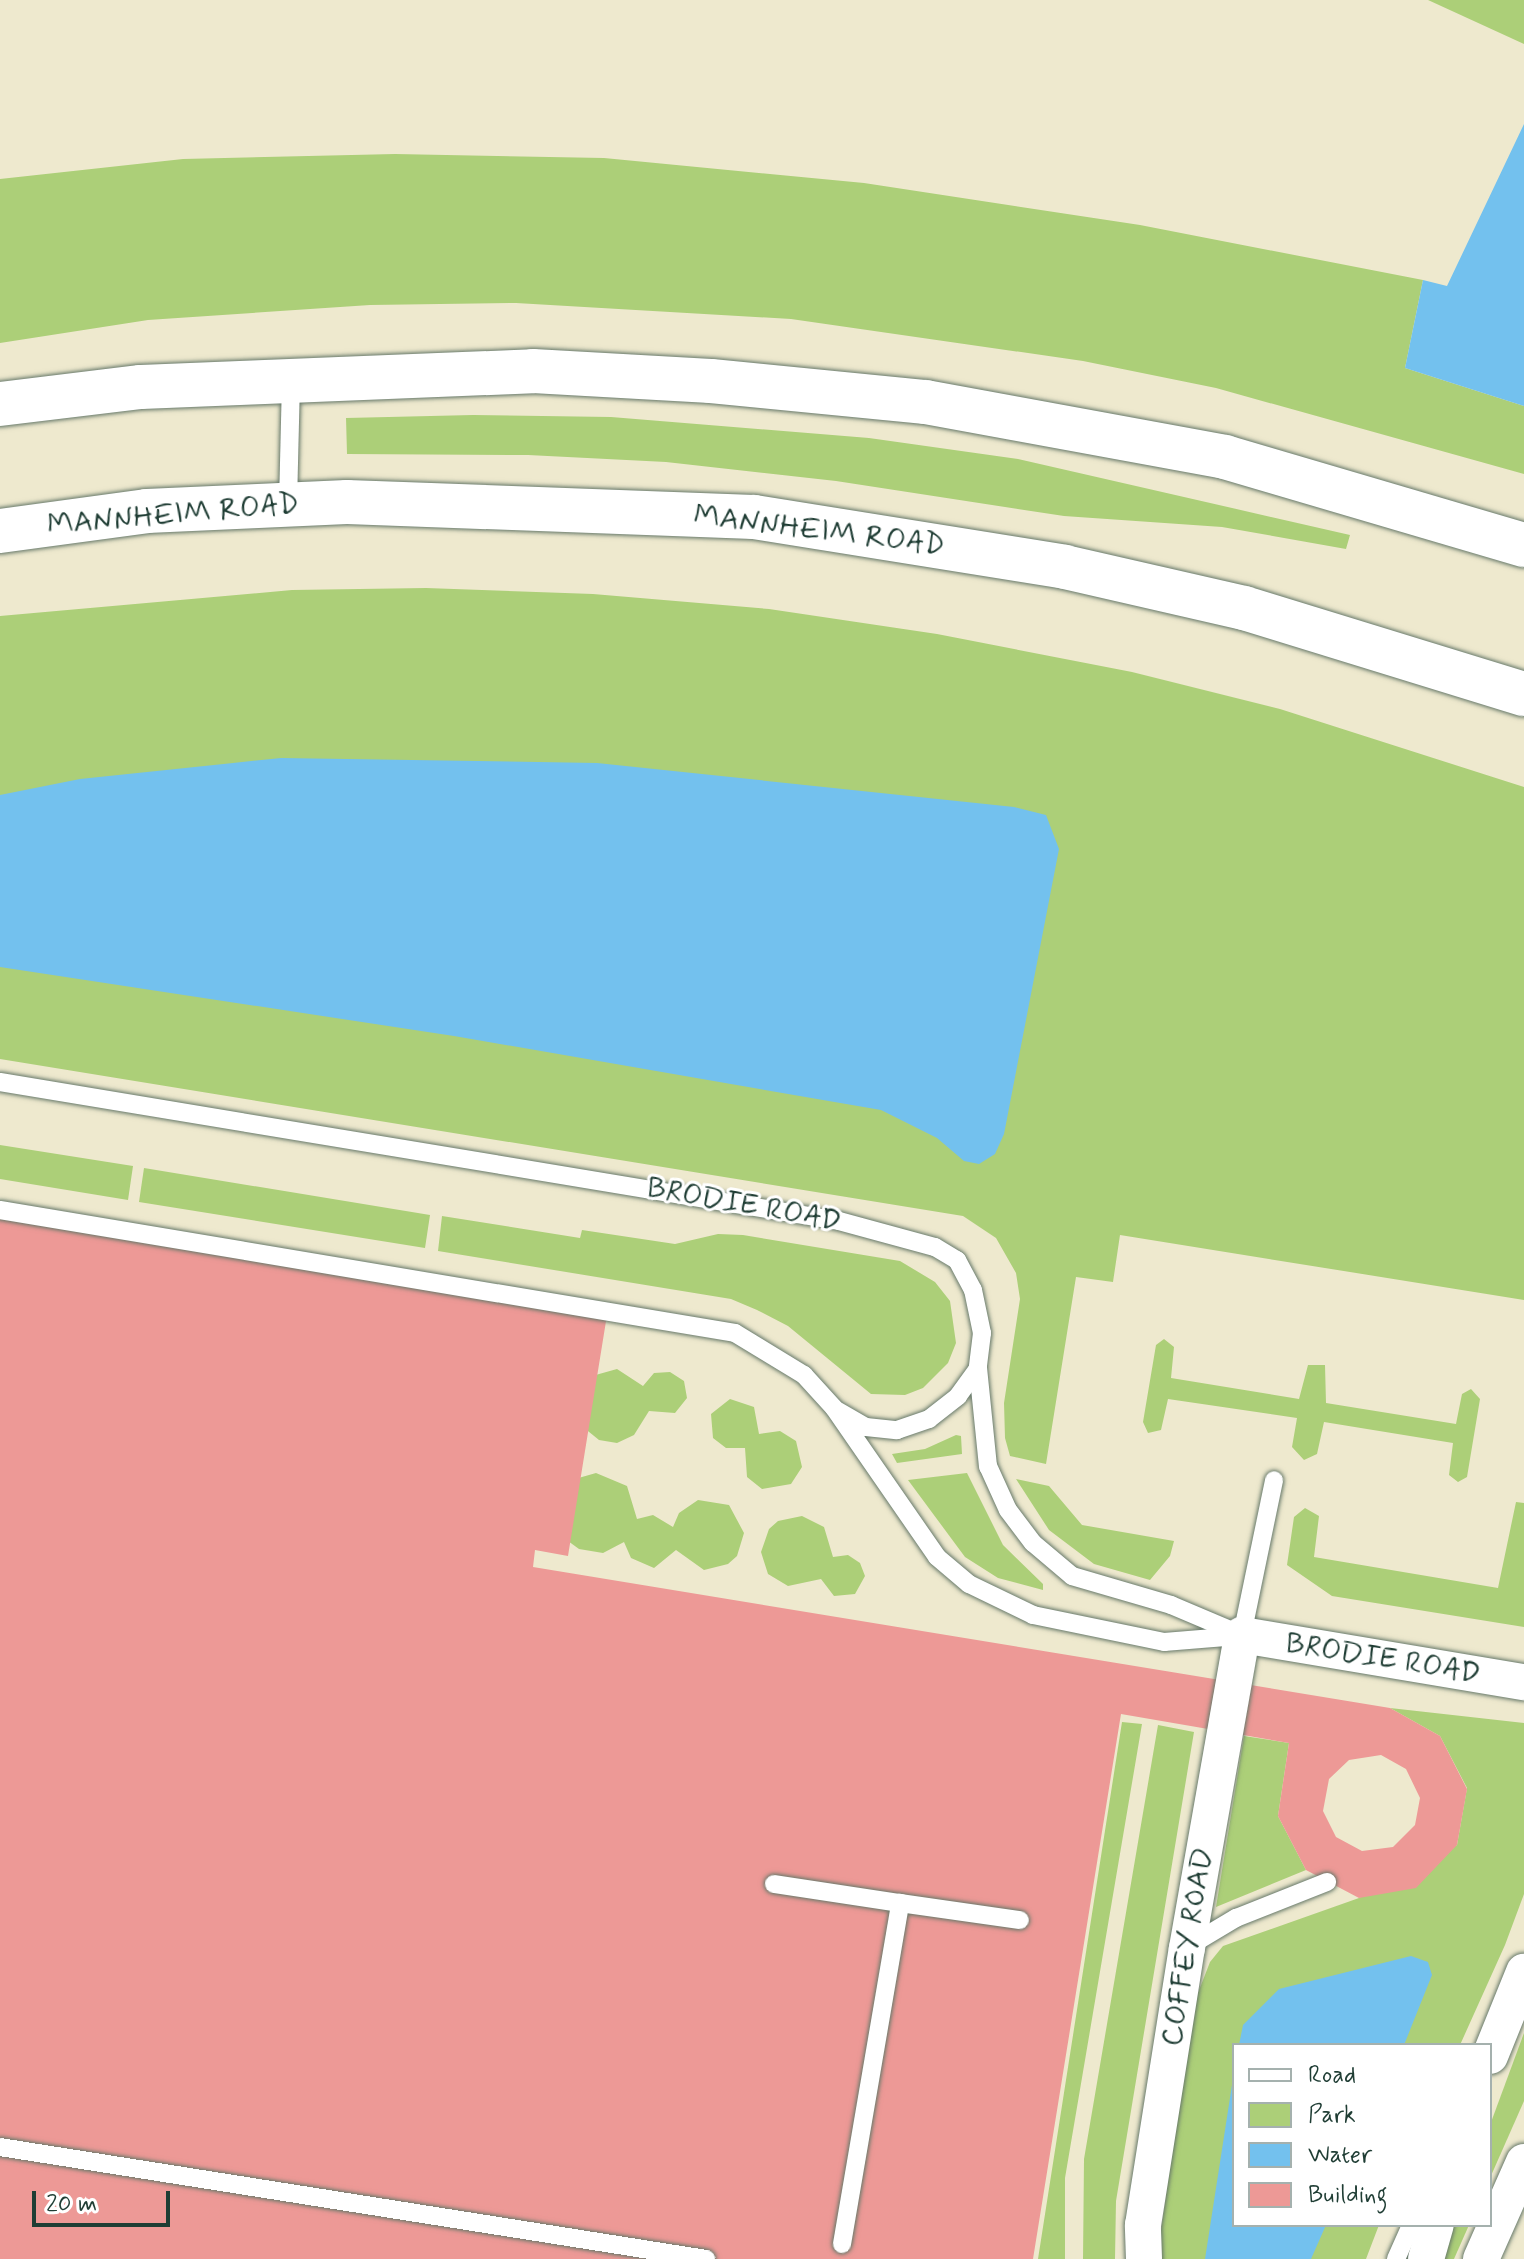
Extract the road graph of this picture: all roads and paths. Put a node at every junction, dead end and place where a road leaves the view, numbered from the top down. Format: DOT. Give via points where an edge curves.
graph roads {
  1 [pos="291,379"];
  2 [pos="0,404"];
  3 [pos="288,504"];
  4 [pos="0,531"];
  5 [pos="1524,545"];
  6 [pos="1524,694"];
  7 [pos="0,1082"];
  8 [pos="0,1210"];
  9 [pos="978,1368"];
  10 [pos="834,1408"];
  11 [pos="1274,1480"];
  12 [pos="1242,1635"];
  13 [pos="1524,1682"];
  14 [pos="1327,1882"];
  15 [pos="774,1884"];
  16 [pos="900,1903"];
  17 [pos="1020,1920"];
  18 [pos="1187,1948"];
  19 [pos="1524,1972"];
  20 [pos="1492,2051"];
  21 [pos="0,2147"];
  22 [pos="1524,2162"];
  23 [pos="1410,2227"];
  24 [pos="1435,2227"];
  25 [pos="842,2244"];
  26 [pos="706,2259"];
  27 [pos="1144,2259"];
  28 [pos="1396,2259"];
  29 [pos="1426,2259"];
  30 [pos="1481,2259"];
  1 -- 2 [label="main road" via="141,387"];
  1 -- 3 [label="lane"];
  1 -- 5 [label="main road" via="533,371 711,381 926,402 1225,457"];
  3 -- 4 [label="main road, MANNHEIM ROAD" via="147,511"];
  3 -- 6 [label="main road, MANNHEIM ROAD" via="530,505 754,517 1094,573 1244,608"];
  7 -- 9 [label="lane, BRODIE ROAD" via="890,1231 957,1260 973,1290 982,1333"];
  8 -- 10 [label="lane, BRODIE ROAD" via="694,1322 758,1343 804,1375"];
  9 -- 10 [label="lane" via="958,1396 929,1419 897,1430 866,1427"];
  9 -- 12 [label="lane, BRODIE ROAD" via="988,1466 1008,1510 1033,1543 1072,1576 1171,1605"];
  10 -- 12 [label="lane, BRODIE ROAD" via="937,1557 969,1584 1033,1615 1164,1642"];
  11 -- 12 [label="lane"];
  12 -- 13 [label="street, BRODIE ROAD"];
  12 -- 18 [label="street, COFFEY ROAD"];
  14 -- 18 [label="lane" via="1236,1918"];
  15 -- 16 [label="lane"];
  16 -- 17 [label="lane"];
  16 -- 25 [label="lane"];
  18 -- 27 [label="street, COFFEY ROAD" via="1143,2225"];
  19 -- 20 [label="street"];
  21 -- 26 [label="lane"];
  22 -- 30 [label="street"];
  23 -- 28 [label="lane"];
  24 -- 29 [label="street"];
}
